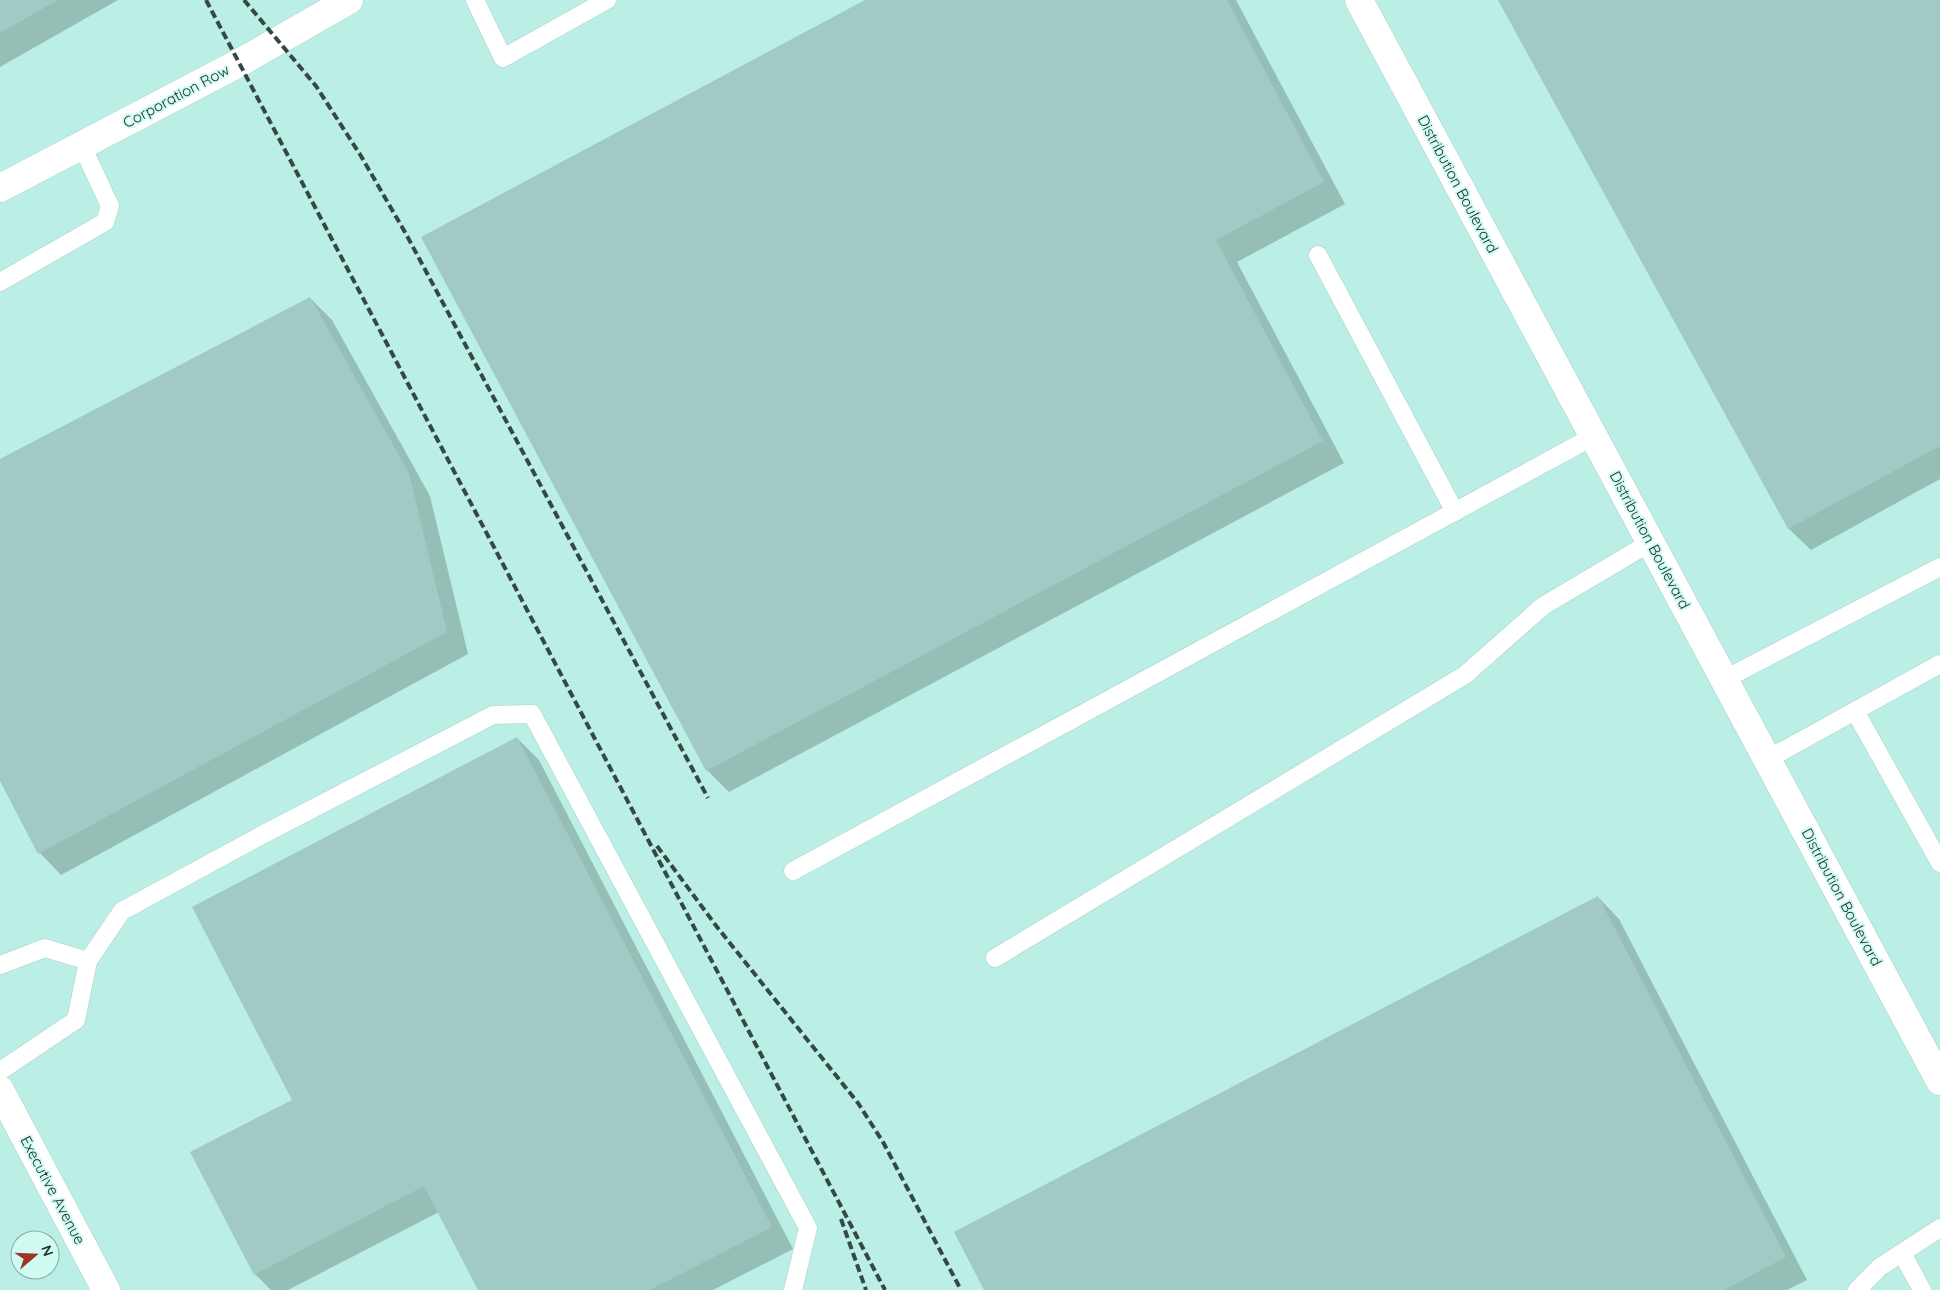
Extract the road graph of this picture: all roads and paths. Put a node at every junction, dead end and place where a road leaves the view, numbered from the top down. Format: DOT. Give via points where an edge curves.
graph roads {
  1 [pos="475,0"];
  2 [pos="607,0"];
  3 [pos="1359,0"];
  4 [pos="339,2"];
  5 [pos="82,146"];
  6 [pos="0,188"];
  7 [pos="1318,255"];
  8 [pos="0,282"];
  9 [pos="1594,436"];
  10 [pos="1455,512"];
  11 [pos="1651,542"];
  12 [pos="1940,567"];
  13 [pos="1940,664"];
  14 [pos="1724,679"];
  15 [pos="1856,711"];
  16 [pos="1768,759"];
  17 [pos="1940,863"];
  18 [pos="793,871"];
  19 [pos="995,958"];
  20 [pos="88,961"];
  21 [pos="0,965"];
  22 [pos="0,1071"];
  23 [pos="1940,1082"];
  24 [pos="0,1090"];
  25 [pos="1940,1228"];
  26 [pos="1902,1253"];
  27 [pos="106,1290"];
  28 [pos="793,1290"];
  29 [pos="1858,1290"];
  30 [pos="1922,1290"];
  1 -- 2 [label="lane" via="503,58"];
  3 -- 9 [label="street, Distribution Boulevard"];
  4 -- 5 [label="street, Corporation Row" via="239,63"];
  5 -- 6 [label="street, Corporation Row"];
  5 -- 8 [label="lane" via="110,206 104,222"];
  7 -- 10 [label="lane"];
  9 -- 10 [label="lane"];
  9 -- 11 [label="street, Distribution Boulevard"];
  10 -- 18 [label="lane"];
  11 -- 14 [label="street, Distribution Boulevard"];
  11 -- 19 [label="lane" via="1543,606 1465,675"];
  12 -- 14 [label="lane"];
  13 -- 15 [label="lane"];
  14 -- 16 [label="street, Distribution Boulevard"];
  15 -- 16 [label="lane"];
  15 -- 17 [label="lane"];
  16 -- 23 [label="street, Distribution Boulevard"];
  20 -- 21 [label="lane" via="45,948"];
  20 -- 22 [label="lane" via="76,1020"];
  20 -- 28 [label="lane" via="122,911 493,715 532,714 808,1228"];
  24 -- 27 [label="street, Executive Avenue"];
  25 -- 26 [label="lane"];
  26 -- 29 [label="lane" via="1880,1267"];
  26 -- 30 [label="lane"];
}
